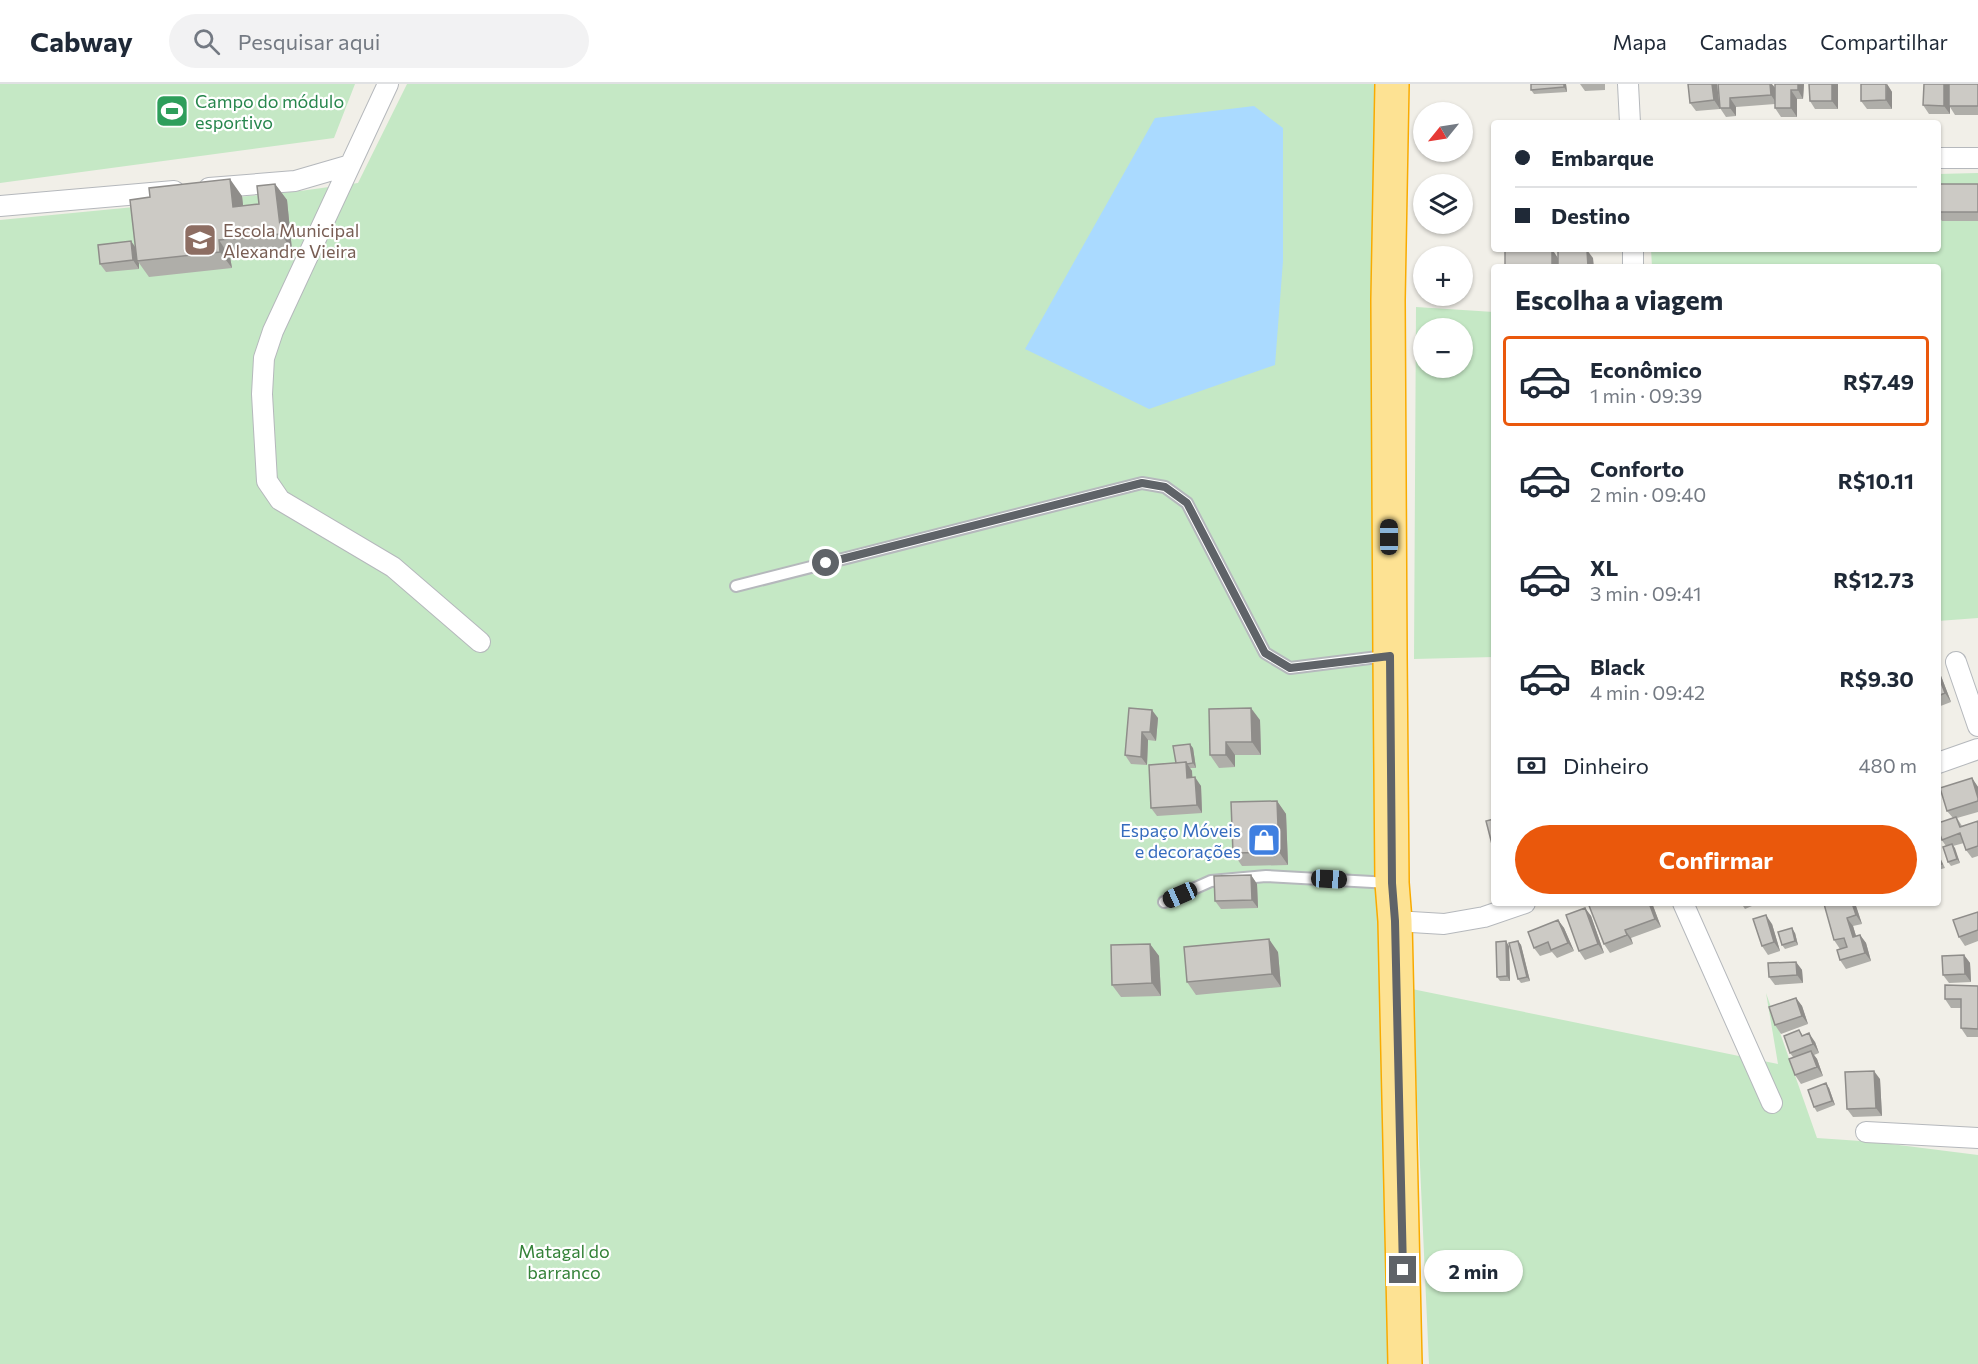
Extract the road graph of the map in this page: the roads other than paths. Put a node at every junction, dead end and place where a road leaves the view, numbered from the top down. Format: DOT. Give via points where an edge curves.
graph roads {
  1 [pos="388,84"];
  2 [pos="1392,84"];
  3 [pos="1628,84"];
  4 [pos="1630,120"];
  5 [pos="1941,158"];
  6 [pos="1978,158"];
  7 [pos="350,165"];
  8 [pos="0,206"];
  9 [pos="736,586"];
  10 [pos="480,642"];
  11 [pos="1390,656"];
  12 [pos="1956,662"];
  13 [pos="1978,726"];
  14 [pos="1978,749"];
  15 [pos="1941,762"];
  16 [pos="1392,883"];
  17 [pos="1164,902"];
  18 [pos="1516,906"];
  19 [pos="1684,906"];
  20 [pos="1395,921"];
  21 [pos="1772,1103"];
  22 [pos="1866,1132"];
  23 [pos="1978,1138"];
  24 [pos="1405,1364"];
  1 -- 7 [label="street"];
  2 -- 11 [label="highway"];
  3 -- 4 [label="street"];
  5 -- 6 [label="street"];
  7 -- 8 [label="street" via="295,181"];
  7 -- 10 [label="street" via="264,358 267,481 280,500 393,567"];
  9 -- 11 [label="lane" via="1142,483 1165,487 1187,503 1265,653 1290,668"];
  11 -- 16 [label="highway"];
  12 -- 13 [label="street"];
  14 -- 15 [label="street"];
  16 -- 17 [label="lane" via="1266,876 1211,881"];
  16 -- 20 [label="highway"];
  18 -- 20 [label="street" via="1444,924"];
  19 -- 21 [label="street"];
  20 -- 24 [label="highway"];
  22 -- 23 [label="street"];
}
